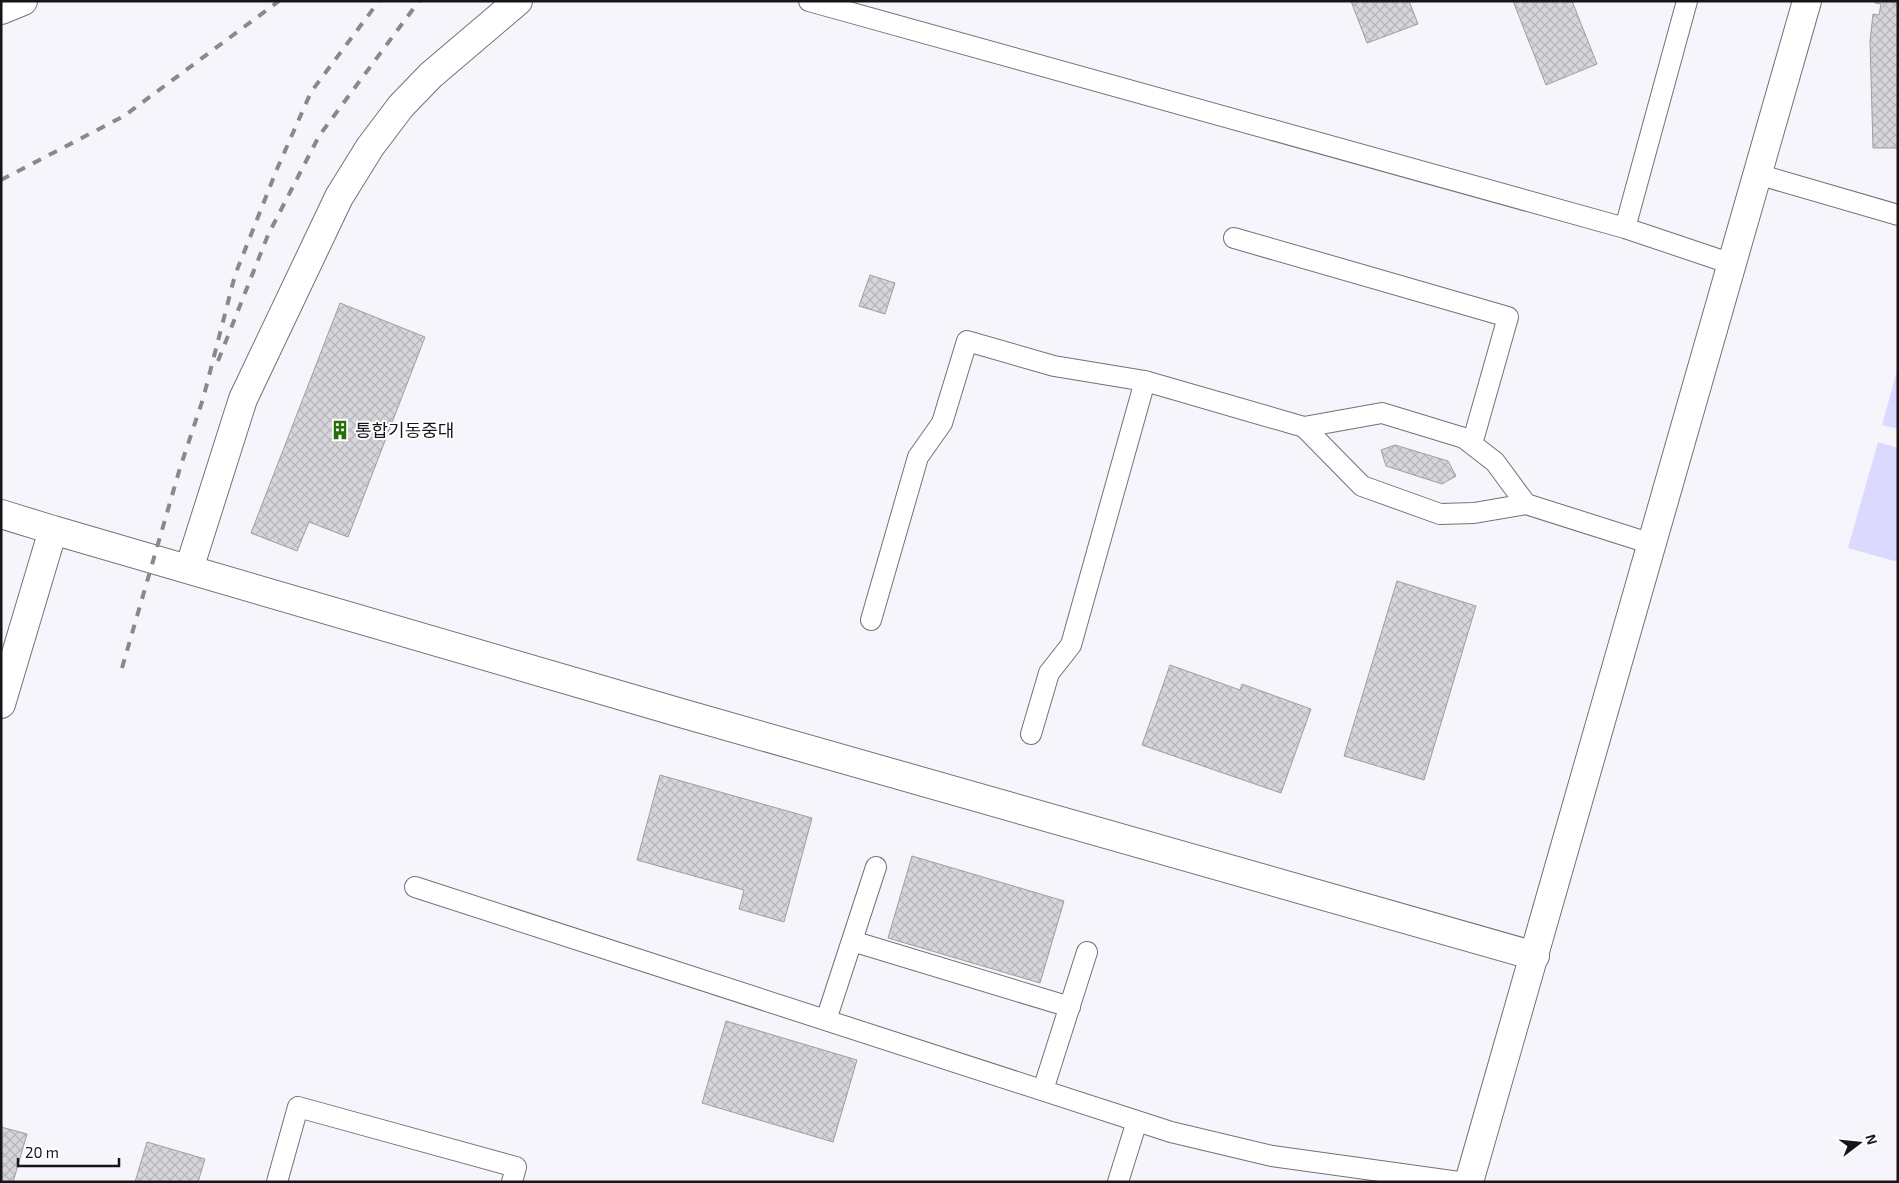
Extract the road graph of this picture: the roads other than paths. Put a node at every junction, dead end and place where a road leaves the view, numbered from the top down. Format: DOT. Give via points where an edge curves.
graph roads {
  1 [pos="23,1"];
  2 [pos="518,1"];
  3 [pos="809,1"];
  4 [pos="1687,1"];
  5 [pos="1806,1"];
  6 [pos="1,10"];
  7 [pos="876,11"];
  8 [pos="1757,174"];
  9 [pos="1898,215"];
  10 [pos="1625,228"];
  11 [pos="1234,238"];
  12 [pos="1732,264"];
  13 [pos="1145,381"];
  14 [pos="1304,427"];
  15 [pos="1472,444"];
  16 [pos="1526,504"];
  17 [pos="1,514"];
  18 [pos="53,530"];
  19 [pos="1652,544"];
  20 [pos="189,569"];
  21 [pos="871,620"];
  22 [pos="1,704"];
  23 [pos="1031,734"];
  24 [pos="876,868"];
  25 [pos="415,887"];
  26 [pos="852,941"];
  27 [pos="1087,952"];
  28 [pos="1535,956"];
  29 [pos="1070,1007"];
  30 [pos="826,1020"];
  31 [pos="1043,1090"];
  32 [pos="1137,1120"];
  33 [pos="277,1182"];
  34 [pos="512,1182"];
  35 [pos="1118,1182"];
  36 [pos="1459,1182"];
  37 [pos="1469,1182"];
  1 -- 6 [label="street"];
  2 -- 20 [label="street" via="431,75 401,106 370,146 339,197 242,398"];
  3 -- 7 [label="lane"];
  4 -- 10 [label="lane"];
  5 -- 8 [label="street"];
  7 -- 10 [label="lane"];
  8 -- 9 [label="lane"];
  8 -- 12 [label="street"];
  10 -- 12 [label="lane"];
  11 -- 15 [label="lane" via="1508,317"];
  12 -- 19 [label="street"];
  13 -- 14 [label="lane"];
  13 -- 21 [label="lane" via="1054,366 967,341 942,423 918,457"];
  13 -- 23 [label="lane" via="1071,645 1049,673"];
  14 -- 15 [label="lane" via="1382,413 1464,438"];
  14 -- 16 [label="lane" via="1362,486 1440,514 1474,513"];
  15 -- 16 [label="lane" via="1495,462"];
  16 -- 19 [label="lane"];
  17 -- 18 [label="street"];
  18 -- 20 [label="street"];
  18 -- 22 [label="street"];
  19 -- 28 [label="street"];
  20 -- 28 [label="street"];
  24 -- 26 [label="lane"];
  25 -- 30 [label="lane"];
  26 -- 29 [label="lane"];
  26 -- 30 [label="lane"];
  27 -- 29 [label="lane"];
  28 -- 37 [label="street"];
  29 -- 31 [label="lane"];
  30 -- 31 [label="lane"];
  31 -- 32 [label="lane"];
  32 -- 35 [label="lane"];
  32 -- 36 [label="lane" via="1272,1156"];
  33 -- 34 [label="lane" via="298,1107 516,1167"];
}
